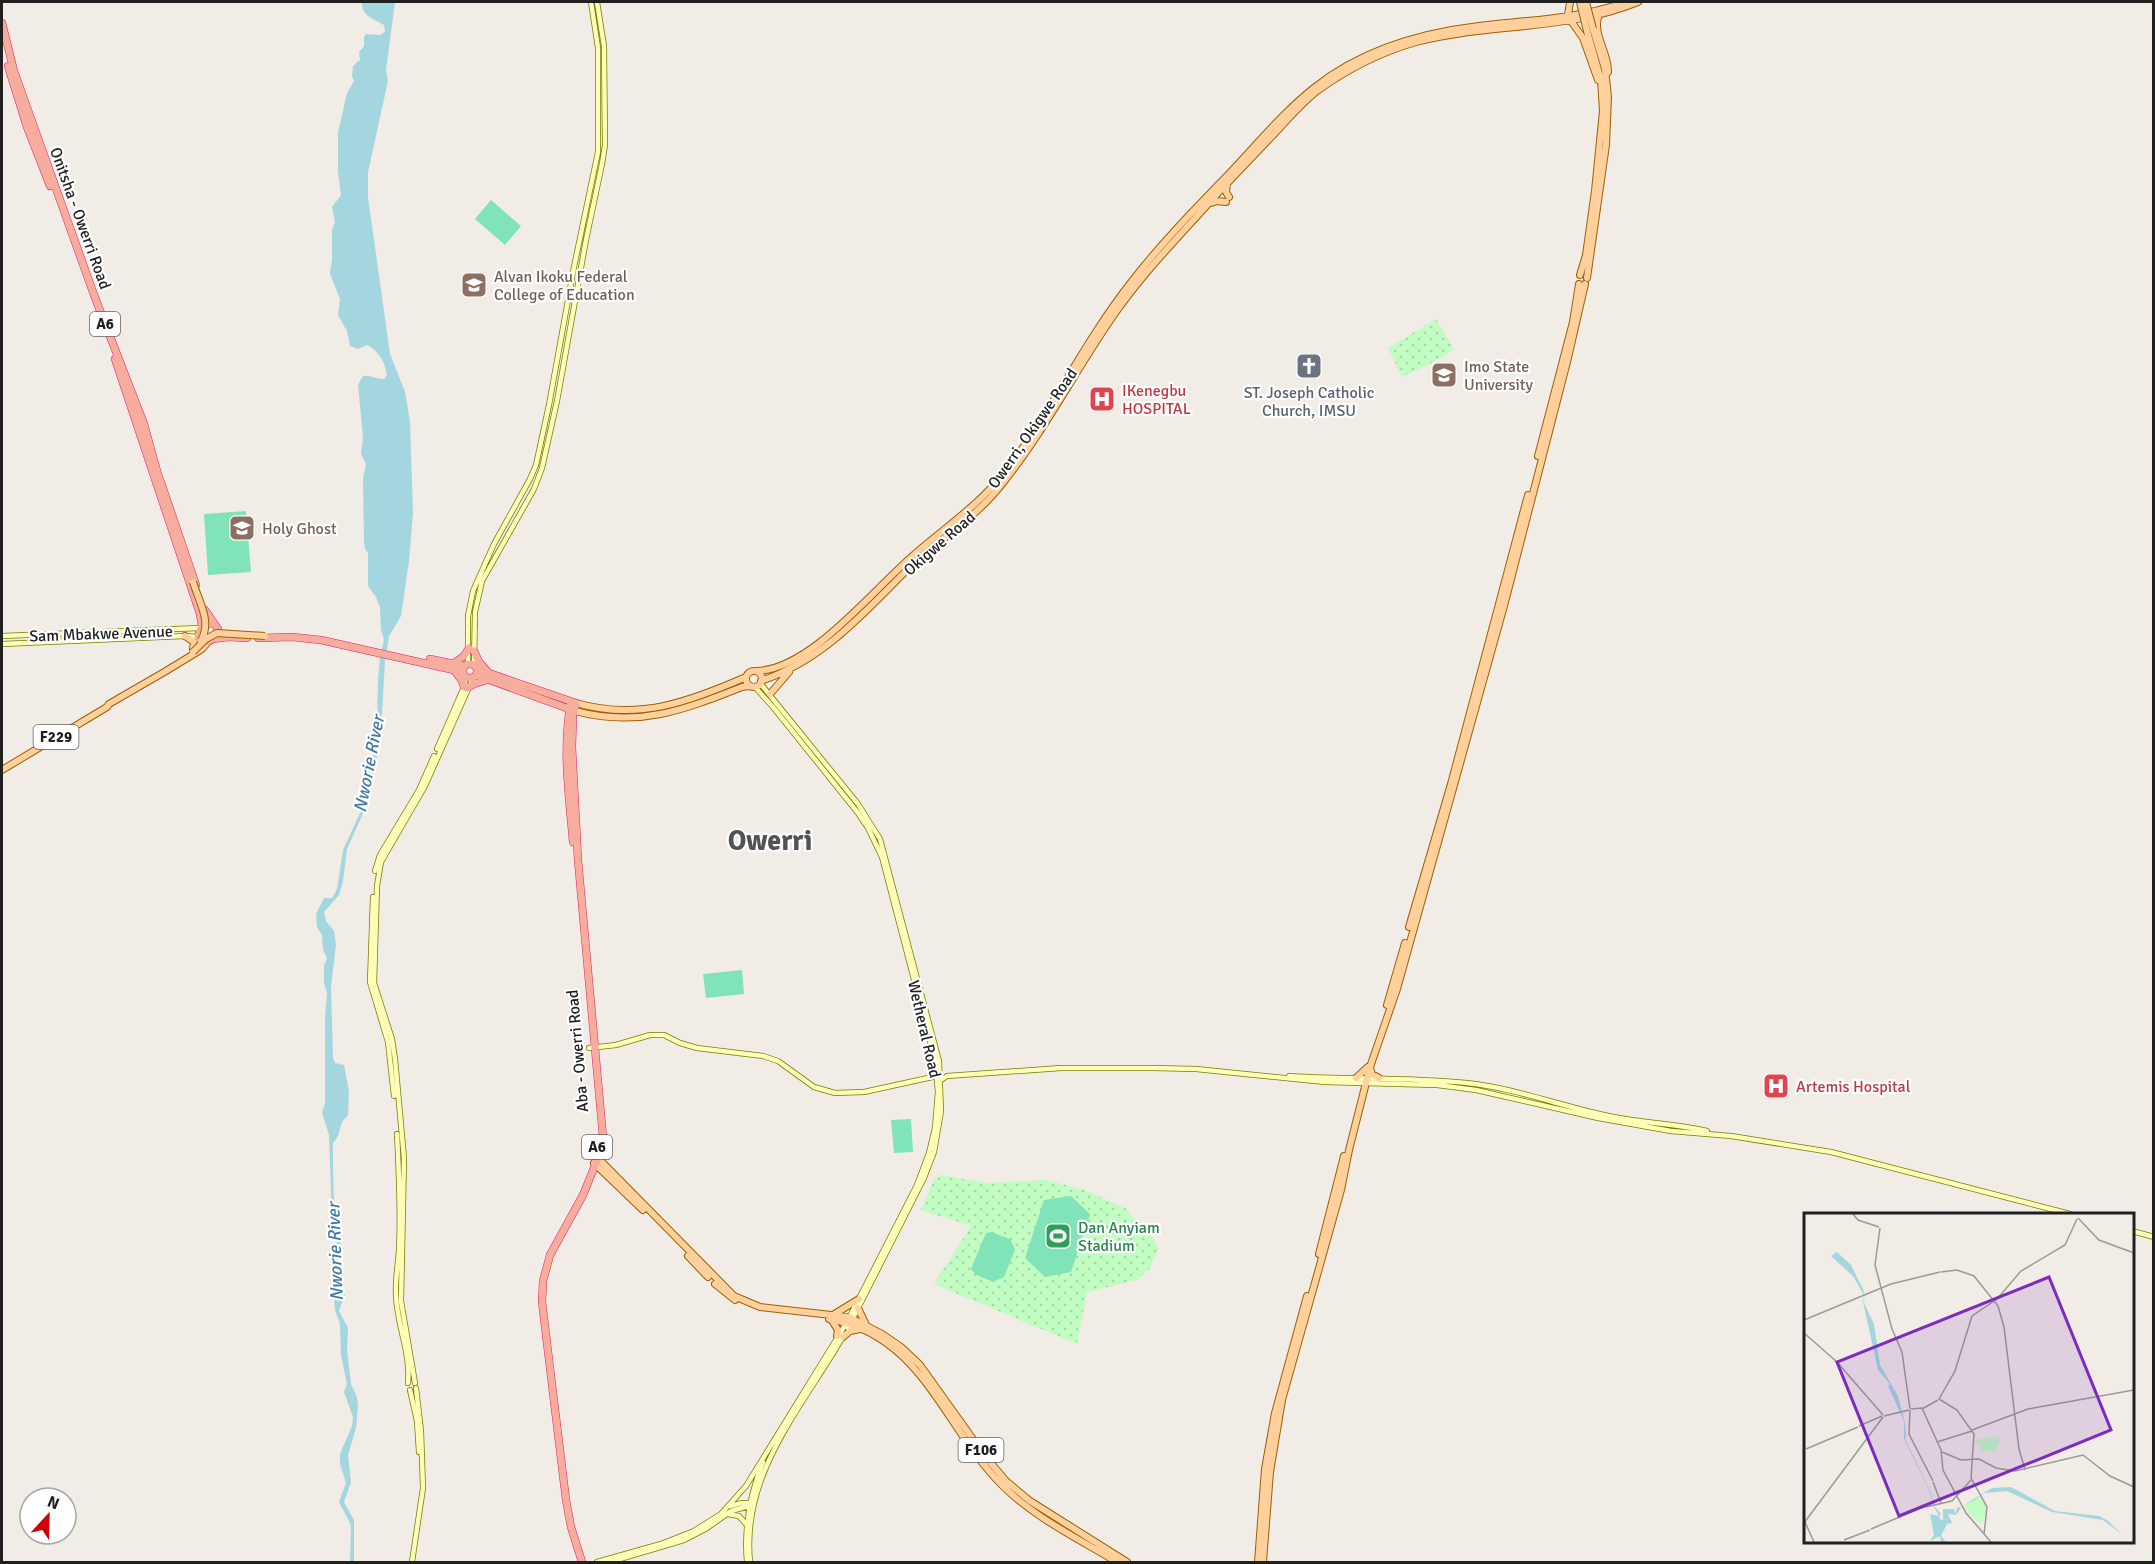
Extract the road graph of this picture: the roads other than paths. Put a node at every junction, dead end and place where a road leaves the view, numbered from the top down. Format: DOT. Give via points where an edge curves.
graph roads {
  1 [pos="591,2"];
  2 [pos="597,2"];
  3 [pos="1570,2"];
  4 [pos="1580,2"];
  5 [pos="1586,2"];
  6 [pos="1591,2"];
  7 [pos="1626,2"];
  8 [pos="1638,2"];
  9 [pos="1610,9"];
  10 [pos="1599,12"];
  11 [pos="1570,18"];
  12 [pos="2,23"];
  13 [pos="1590,30"];
  14 [pos="2,40"];
  15 [pos="1607,81"];
  16 [pos="1602,89"];
  17 [pos="30,126"];
  18 [pos="1225,181"];
  19 [pos="1205,203"];
  20 [pos="588,214"];
  21 [pos="1583,280"];
  22 [pos="965,516"];
  23 [pos="181,557"];
  24 [pos="215,625"];
  25 [pos="198,628"];
  26 [pos="286,633"];
  27 [pos="2,636"];
  28 [pos="184,636"];
  29 [pos="199,638"];
  30 [pos="211,640"];
  31 [pos="2,644"];
  32 [pos="373,649"];
  33 [pos="193,650"];
  34 [pos="471,650"];
  35 [pos="176,662"];
  36 [pos="452,666"];
  37 [pos="791,669"];
  38 [pos="470,671"];
  39 [pos="757,671"];
  40 [pos="159,674"];
  41 [pos="489,677"];
  42 [pos="746,677"];
  43 [pos="756,684"];
  44 [pos="466,687"];
  45 [pos="770,694"];
  46 [pos="572,710"];
  47 [pos="2,768"];
  48 [pos="592,1048"];
  49 [pos="1369,1067"];
  50 [pos="939,1076"];
  51 [pos="1379,1078"];
  52 [pos="1363,1079"];
  53 [pos="1569,1108"];
  54 [pos="596,1160"];
  55 [pos="2063,1213"];
  56 [pos="2134,1231"];
  57 [pos="1327,1236"];
  58 [pos="2154,1237"];
  59 [pos="859,1299"];
  60 [pos="858,1308"];
  61 [pos="832,1317"];
  62 [pos="850,1320"];
  63 [pos="865,1327"];
  64 [pos="840,1337"];
  65 [pos="414,1387"];
  66 [pos="765,1457"];
  67 [pos="751,1505"];
  68 [pos="728,1508"];
  69 [pos="723,1517"];
  70 [pos="747,1525"];
  71 [pos="706,1527"];
  72 [pos="579,1561"];
  73 [pos="411,1563"];
  74 [pos="590,1563"];
  75 [pos="597,1563"];
  76 [pos="610,1563"];
  77 [pos="748,1563"];
  78 [pos="1117,1563"];
  79 [pos="1128,1563"];
  80 [pos="1258,1563"];
  81 [pos="1263,1563"];
  1 -- 20 [label="main road" via="598,48 599,145"];
  2 -- 20 [label="main road" via="604,46 605,145"];
  3 -- 11 [label="main road"];
  4 -- 13 [label="main road, bridge"];
  5 -- 13 [label="main road, bridge"];
  6 -- 10 [label="main road"];
  7 -- 9 [label="main road"];
  8 -- 9 [label="main road"];
  9 -- 10 [label="main road"];
  10 -- 11 [label="main road"];
  10 -- 15 [label="main road" via="1597,24 1608,66"];
  11 -- 16 [label="main road" via="1583,38"];
  11 -- 18 [label="main road" via="1481,29 1414,43 1381,56 1316,92"];
  12 -- 17 [label="highway, Onitsha - Owerri Road / A6"];
  13 -- 15 [label="main road"];
  13 -- 16 [label="main road"];
  14 -- 17 [label="highway, Onitsha - Owerri Road / A6"];
  15 -- 21 [label="main road" via="1606,145"];
  16 -- 21 [label="main road" via="1595,192"];
  17 -- 23 [label="highway, Onitsha - Owerri Road / A6" via="116,362"];
  17 -- 24 [label="highway, Onitsha - Owerri Road / A6" via="144,424 202,604"];
  18 -- 19 [label="main road, Okigwe Road" via="1214,198"];
  18 -- 19 [label="main road" via="1211,185"];
  18 -- 19 [label="main road" via="1228,199"];
  19 -- 22 [label="main road, Okigwe Road" via="1115,313 1007,478"];
  20 -- 34 [label="main road" via="542,468 483,582"];
  21 -- 49 [label="main road" via="1507,587 1397,989"];
  22 -- 37 [label="main road, Okigwe Road" via="838,638"];
  22 -- 39 [label="main road" via="914,554 821,642 795,659"];
  23 -- 25 [label="highway, Onitsha - Owerri Road / A6" via="201,616"];
  23 -- 33 [label="main road, bridge" via="206,617 202,638"];
  24 -- 25 [label="highway"];
  24 -- 26 [label="highway" via="230,632"];
  24 -- 30 [label="highway"];
  25 -- 27 [label="main road, Sam Mbakwe Avenue"];
  25 -- 29 [label="highway"];
  26 -- 32 [label="highway" via="321,635"];
  26 -- 33 [label="main road, bridge" via="218,633"];
  28 -- 29 [label="main road, Sam Mbakwe Avenue"];
  28 -- 31 [label="main road, Sam Mbakwe Avenue"];
  28 -- 33 [label="main road" via="194,642"];
  29 -- 30 [label="highway"];
  29 -- 33 [label="main road"];
  30 -- 32 [label="highway" via="303,637"];
  30 -- 40 [label="main road"];
  32 -- 36 [label="highway"];
  33 -- 35 [label="main road"];
  33 -- 35 [label="main road"];
  34 -- 36 [label="highway"];
  34 -- 38 [label="main road"];
  34 -- 41 [label="highway"];
  35 -- 40 [label="main road"];
  36 -- 38 [label="highway"];
  36 -- 44 [label="highway"];
  37 -- 43 [label="main road, Okigwe Road"];
  37 -- 45 [label="main road"];
  38 -- 41 [label="highway"];
  38 -- 44 [label="main road"];
  39 -- 42 [label="main road"];
  39 -- 43 [label="main road" via="761,675"];
  40 -- 47 [label="main road, F229"];
  41 -- 44 [label="highway"];
  41 -- 46 [label="highway"];
  42 -- 43 [label="main road" via="746,681"];
  42 -- 46 [label="main road" via="648,710"];
  43 -- 45 [label="main road, Wetheral Road"];
  43 -- 46 [label="main road, Okigwe Road" via="650,717 620,718"];
  43 -- 50 [label="main road, Wetheral Road" via="858,813 877,846"];
  44 -- 65 [label="main road" via="425,786 381,862 377,886 374,983 395,1059 404,1158 400,1295"];
  44 -- 65 [label="main road" via="422,784 377,861 374,883 370,982 388,1042 393,1080 399,1158 396,1295 408,1383 412,1381"];
  45 -- 50 [label="main road, Wetheral Road" via="858,804 880,839"];
  46 -- 48 [label="highway, Aba - Owerri Road / A6" via="566,759"];
  48 -- 50 [label="main road" via="664,1035 697,1048 778,1061 814,1087 835,1093 864,1092"];
  48 -- 54 [label="highway, Aba - Owerri Road / A6" via="599,1115"];
  49 -- 51 [label="main road"];
  49 -- 52 [label="main road"];
  49 -- 52 [label="main road"];
  50 -- 52 [label="main road" via="1096,1067 1196,1069 1314,1081"];
  50 -- 59 [label="main road, Wetheral Road" via="938,1108 927,1160"];
  50 -- 60 [label="main road, Wetheral Road" via="941,1111 931,1159"];
  51 -- 52 [label="main road"];
  51 -- 53 [label="main road" via="1507,1089"];
  52 -- 53 [label="main road" via="1476,1090"];
  52 -- 57 [label="main road"];
  53 -- 55 [label="main road" via="1671,1128 1801,1146"];
  54 -- 61 [label="main road, F106" via="731,1299 753,1310"];
  54 -- 72 [label="highway, Aba - Owerri Road / A6" via="550,1248 539,1292 561,1488 569,1534"];
  56 -- 58 [label="main road"];
  57 -- 80 [label="main road" via="1275,1413 1265,1469"];
  57 -- 81 [label="main road" via="1280,1414 1270,1472"];
  59 -- 61 [label="main road"];
  59 -- 62 [label="main road, Wetheral Road"];
  60 -- 62 [label="main road, Wetheral Road"];
  60 -- 63 [label="main road"];
  61 -- 62 [label="main road, F106"];
  61 -- 64 [label="main road"];
  62 -- 63 [label="main road, F106"];
  62 -- 64 [label="main road, Wetheral Road"];
  63 -- 64 [label="main road"];
  63 -- 78 [label="main road, F106" via="907,1360 1002,1485 1025,1505"];
  63 -- 79 [label="main road, F106" via="901,1347 920,1365 985,1456 1019,1492"];
  64 -- 66 [label="main road, Wetheral Road"];
  64 -- 67 [label="main road, Wetheral Road" via="771,1453"];
  65 -- 73 [label="main road" via="423,1478"];
  66 -- 67 [label="main road"];
  66 -- 68 [label="main road, Wetheral Road"];
  67 -- 68 [label="main road, Wetheral Road"];
  67 -- 69 [label="main road, Wetheral Road"];
  67 -- 70 [label="main road"];
  67 -- 77 [label="main road"];
  68 -- 71 [label="main road, Wetheral Road"];
  69 -- 70 [label="main road" via="733,1514"];
  69 -- 71 [label="main road, Wetheral Road"];
  70 -- 77 [label="main road"];
  71 -- 75 [label="main road, Wetheral Road"];
  71 -- 76 [label="main road, Wetheral Road" via="672,1544"];
  72 -- 74 [label="highway"];
}
